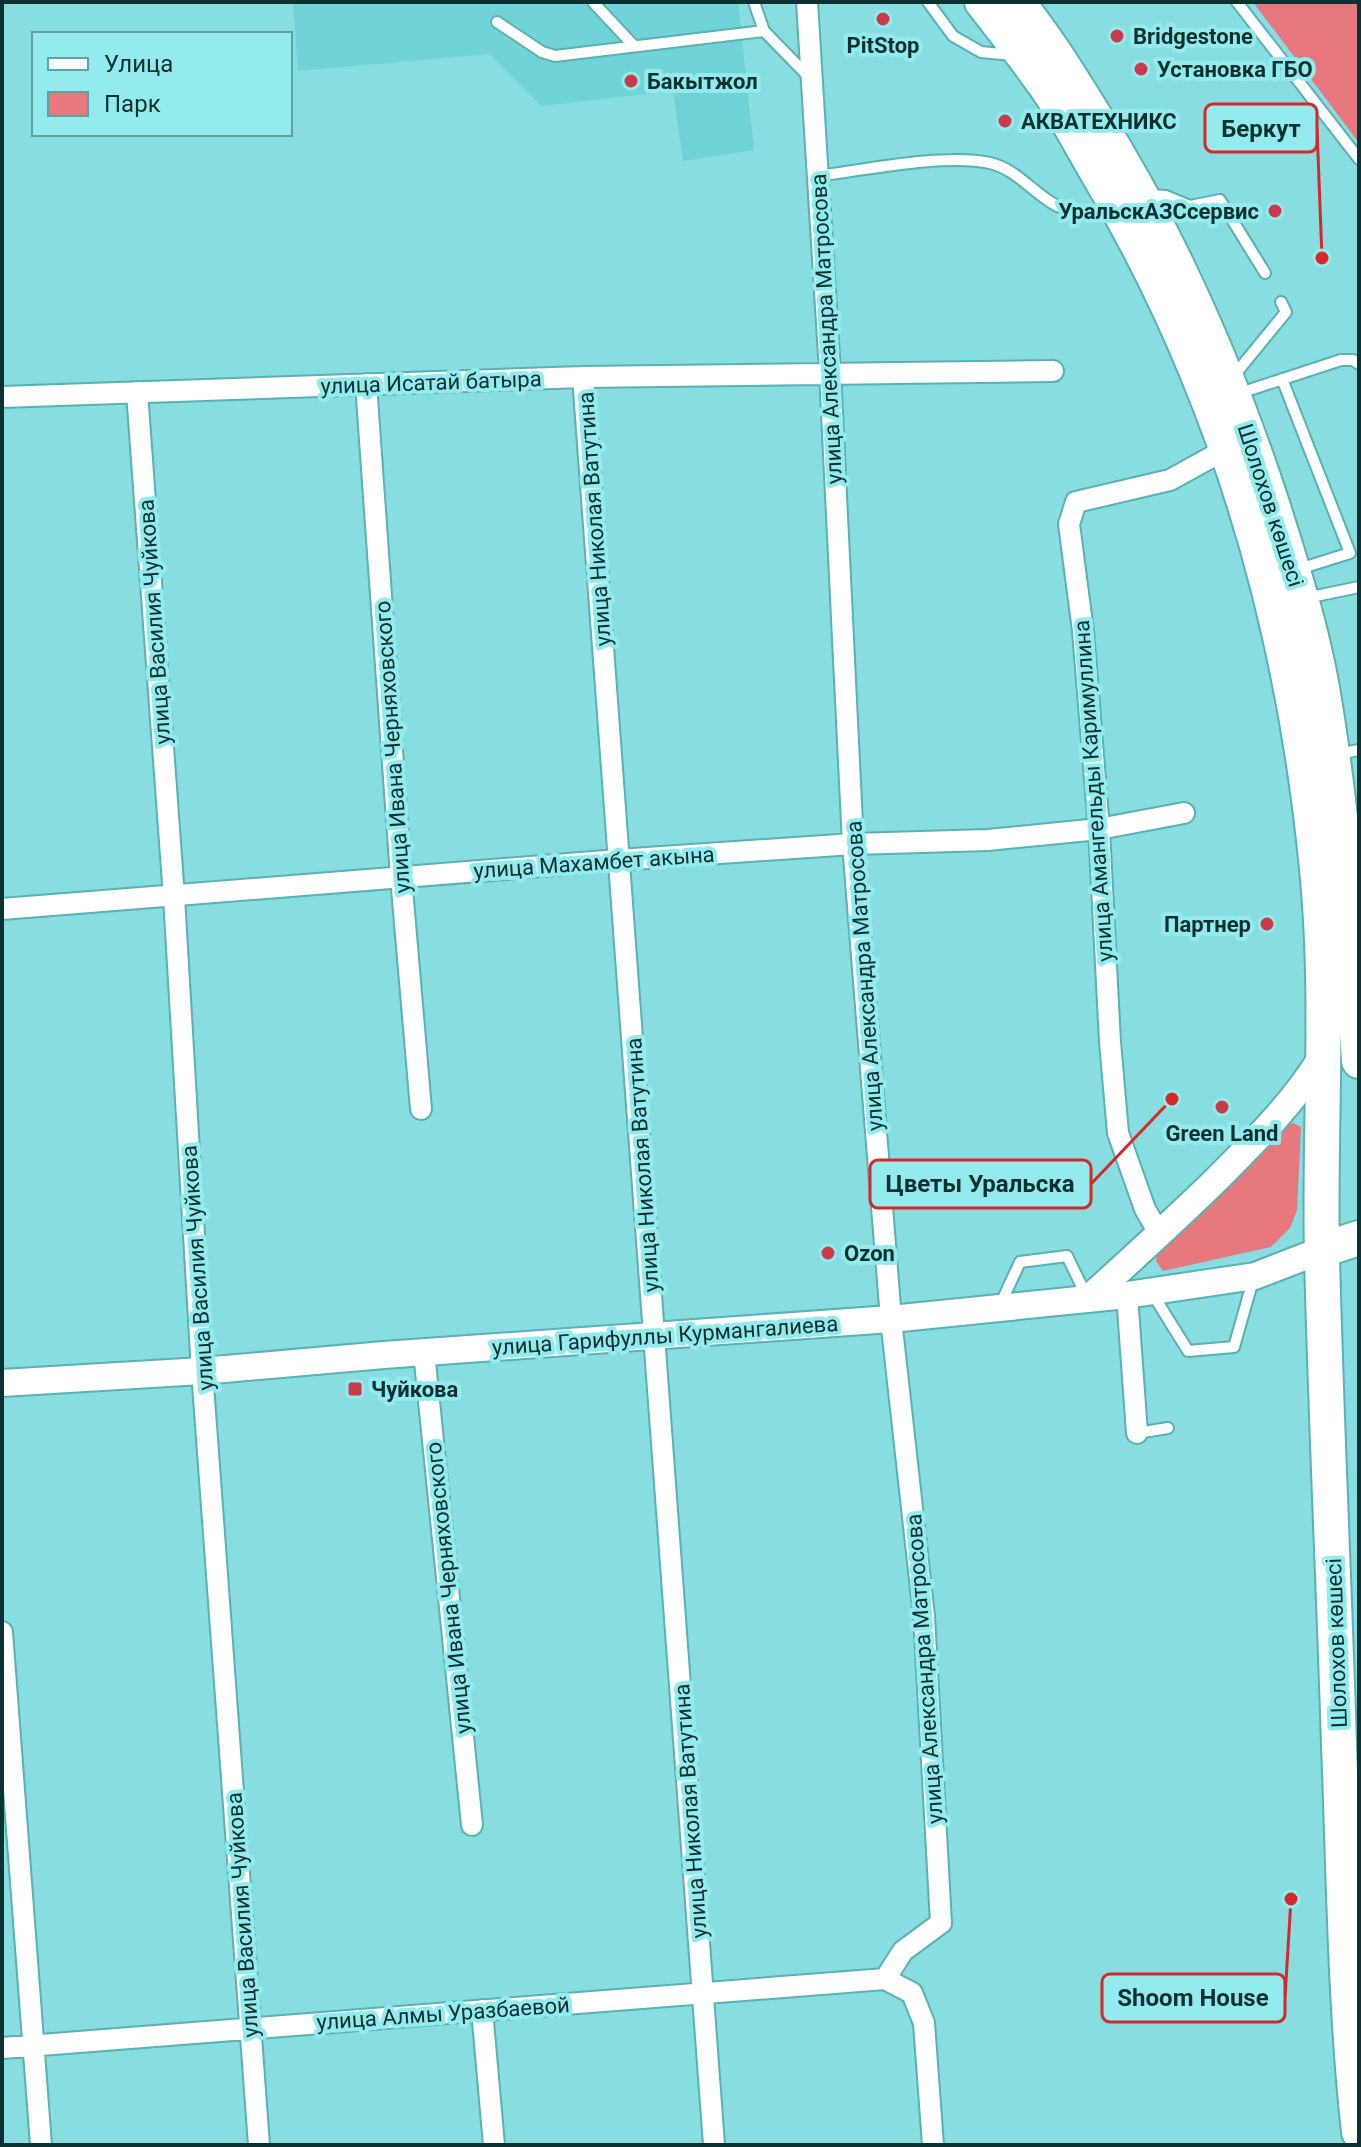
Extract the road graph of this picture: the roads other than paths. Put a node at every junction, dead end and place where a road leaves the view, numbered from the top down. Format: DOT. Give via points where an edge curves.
graph roads {
  1 [pos="593,2"];
  2 [pos="754,2"];
  3 [pos="807,2"];
  4 [pos="928,2"];
  5 [pos="982,2"];
  6 [pos="1017,2"];
  7 [pos="1237,2"];
  8 [pos="497,22"];
  9 [pos="764,31"];
  10 [pos="634,46"];
  11 [pos="1025,59"];
  12 [pos="811,78"];
  13 [pos="1359,159"];
  14 [pos="817,176"];
  15 [pos="1131,204"];
  16 [pos="1265,273"];
  17 [pos="1281,302"];
  18 [pos="1359,364"];
  19 [pos="1053,371"];
  20 [pos="830,372"];
  21 [pos="583,377"];
  22 [pos="1282,379"];
  23 [pos="366,384"];
  24 [pos="1231,389"];
  25 [pos="137,392"];
  26 [pos="2,397"];
  27 [pos="1228,448"];
  28 [pos="1355,552"];
  29 [pos="1298,585"];
  30 [pos="1359,587"];
  31 [pos="1344,766"];
  32 [pos="1184,813"];
  33 [pos="1099,829"];
  34 [pos="853,844"];
  35 [pos="618,860"];
  36 [pos="401,877"];
  37 [pos="174,897"];
  38 [pos="2,909"];
  39 [pos="1355,932"];
  40 [pos="1324,1052"];
  41 [pos="1359,1061"];
  42 [pos="421,1109"];
  43 [pos="1160,1235"];
  44 [pos="1359,1238"];
  45 [pos="1322,1250"];
  46 [pos="1255,1276"];
  47 [pos="1139,1293"];
  48 [pos="1088,1299"];
  49 [pos="999,1308"];
  50 [pos="891,1319"];
  51 [pos="655,1337"];
  52 [pos="424,1352"];
  53 [pos="202,1371"];
  54 [pos="2,1383"];
  55 [pos="1168,1428"];
  56 [pos="1137,1433"];
  57 [pos="2,1632"];
  58 [pos="472,1825"];
  59 [pos="885,1979"];
  60 [pos="703,1993"];
  61 [pos="482,2010"];
  62 [pos="250,2029"];
  63 [pos="34,2045"];
  64 [pos="2,2048"];
  65 [pos="1359,2132"];
  66 [pos="41,2145"];
  67 [pos="259,2145"];
  68 [pos="494,2145"];
  69 [pos="714,2145"];
  70 [pos="933,2145"];
  1 -- 10 [label="lane"];
  2 -- 9 [label="lane"];
  3 -- 12 [label="street, улица Александра Матросова"];
  4 -- 11 [label="lane" via="953,36 981,52"];
  5 -- 11 [label="highway, Шолохов көшесі"];
  6 -- 15 [label="highway, Шолохов көшесі" via="1068,74"];
  7 -- 13 [label="lane"];
  8 -- 10 [label="lane" via="555,56"];
  9 -- 10 [label="lane"];
  9 -- 12 [label="lane"];
  11 -- 15 [label="highway, Шолохов көшесі"];
  12 -- 14 [label="street, улица Александра Матросова"];
  14 -- 15 [label="lane" via="948,160 991,163 1054,205 1084,213"];
  14 -- 20 [label="street, улица Александра Матросова"];
  15 -- 16 [label="lane" via="1166,196 1190,206 1220,200"];
  15 -- 24 [label="highway, Шолохов көшесі" via="1195,301"];
  15 -- 27 [label="highway, Шолохов көшесі"];
  17 -- 24 [label="lane" via="1286,312"];
  18 -- 22 [label="lane" via="1341,360"];
  19 -- 20 [label="street, улица Исатай батыра"];
  20 -- 21 [label="street, улица Исатай батыра"];
  20 -- 34 [label="street, улица Александра Матросова"];
  21 -- 23 [label="street, улица Исатай батыра"];
  21 -- 35 [label="street, улица Николая Ватутина"];
  22 -- 24 [label="lane"];
  22 -- 28 [label="lane"];
  23 -- 25 [label="street, улица Исатай батыра"];
  23 -- 36 [label="street, улица Ивана Черняховского"];
  24 -- 29 [label="highway, Шолохов көшесі"];
  25 -- 26 [label="street, улица Исатай батыра"];
  25 -- 37 [label="street, улица Василия Чуйкова"];
  27 -- 33 [label="street, улица Амангельды Каримуллина" via="1170,480 1076,502 1072,513"];
  27 -- 40 [label="highway, Шолохов көшесі" via="1279,623 1301,746 1318,872"];
  28 -- 29 [label="lane"];
  29 -- 30 [label="lane"];
  29 -- 31 [label="highway, Шолохов көшесі"];
  31 -- 39 [label="highway, Шолохов көшесі"];
  32 -- 33 [label="street, улица Махамбет акына"];
  33 -- 34 [label="street, улица Махамбет акына" via="988,840"];
  33 -- 43 [label="street, улица Амангельды Каримуллина" via="1118,1133"];
  34 -- 35 [label="street, улица Махамбет акына"];
  34 -- 50 [label="street, улица Александра Матросова"];
  35 -- 36 [label="street, улица Махамбет акына"];
  35 -- 51 [label="street, улица Николая Ватутина"];
  36 -- 37 [label="street, улица Махамбет акына"];
  36 -- 42 [label="street, улица Ивана Черняховского"];
  37 -- 38 [label="street, улица Махамбет акына"];
  37 -- 53 [label="street, улица Василия Чуйкова"];
  39 -- 41 [label="highway, Шолохов көшесі"];
  40 -- 43 [label="street" via="1274,1122"];
  40 -- 45 [label="highway, Шолохов көшесі"];
  43 -- 48 [label="street"];
  44 -- 45 [label="highway"];
  45 -- 46 [label="street, улица Гарифуллы Курмангалиева"];
  45 -- 65 [label="highway, Шолохов көшесі" via="1344,1886"];
  46 -- 47 [label="street, улица Гарифуллы Курмангалиева"];
  46 -- 47 [label="lane" via="1234,1347 1188,1351"];
  47 -- 48 [label="street, улица Гарифуллы Курмангалиева"];
  47 -- 56 [label="street"];
  48 -- 49 [label="street, улица Гарифуллы Курмангалиева"];
  48 -- 49 [label="lane" via="1067,1256 1020,1262"];
  49 -- 50 [label="street, улица Гарифуллы Курмангалиева"];
  50 -- 51 [label="street, улица Гарифуллы Курмангалиева"];
  50 -- 59 [label="street, улица Александра Матросова" via="924,1616 941,1923 903,1951"];
  51 -- 52 [label="street, улица Гарифуллы Курмангалиева"];
  51 -- 60 [label="street, улица Николая Ватутина"];
  52 -- 53 [label="street, улица Гарифуллы Курмангалиева"];
  52 -- 58 [label="street, улица Ивана Черняховского"];
  53 -- 54 [label="street, улица Гарифуллы Курмангалиева"];
  53 -- 62 [label="street, улица Василия Чуйкова"];
  55 -- 56 [label="lane"];
  57 -- 63 [label="street"];
  59 -- 60 [label="street, улица Алмы Уразбаевой"];
  59 -- 70 [label="street" via="912,1993 924,2023"];
  60 -- 61 [label="street, улица Алмы Уразбаевой"];
  60 -- 69 [label="street, улица Николая Ватутина"];
  61 -- 62 [label="street, улица Алмы Уразбаевой"];
  61 -- 68 [label="street"];
  62 -- 63 [label="street, улица Алмы Уразбаевой"];
  62 -- 67 [label="street, улица Василия Чуйкова"];
  63 -- 64 [label="street, улица Алмы Уразбаевой"];
  63 -- 66 [label="street"];
}
